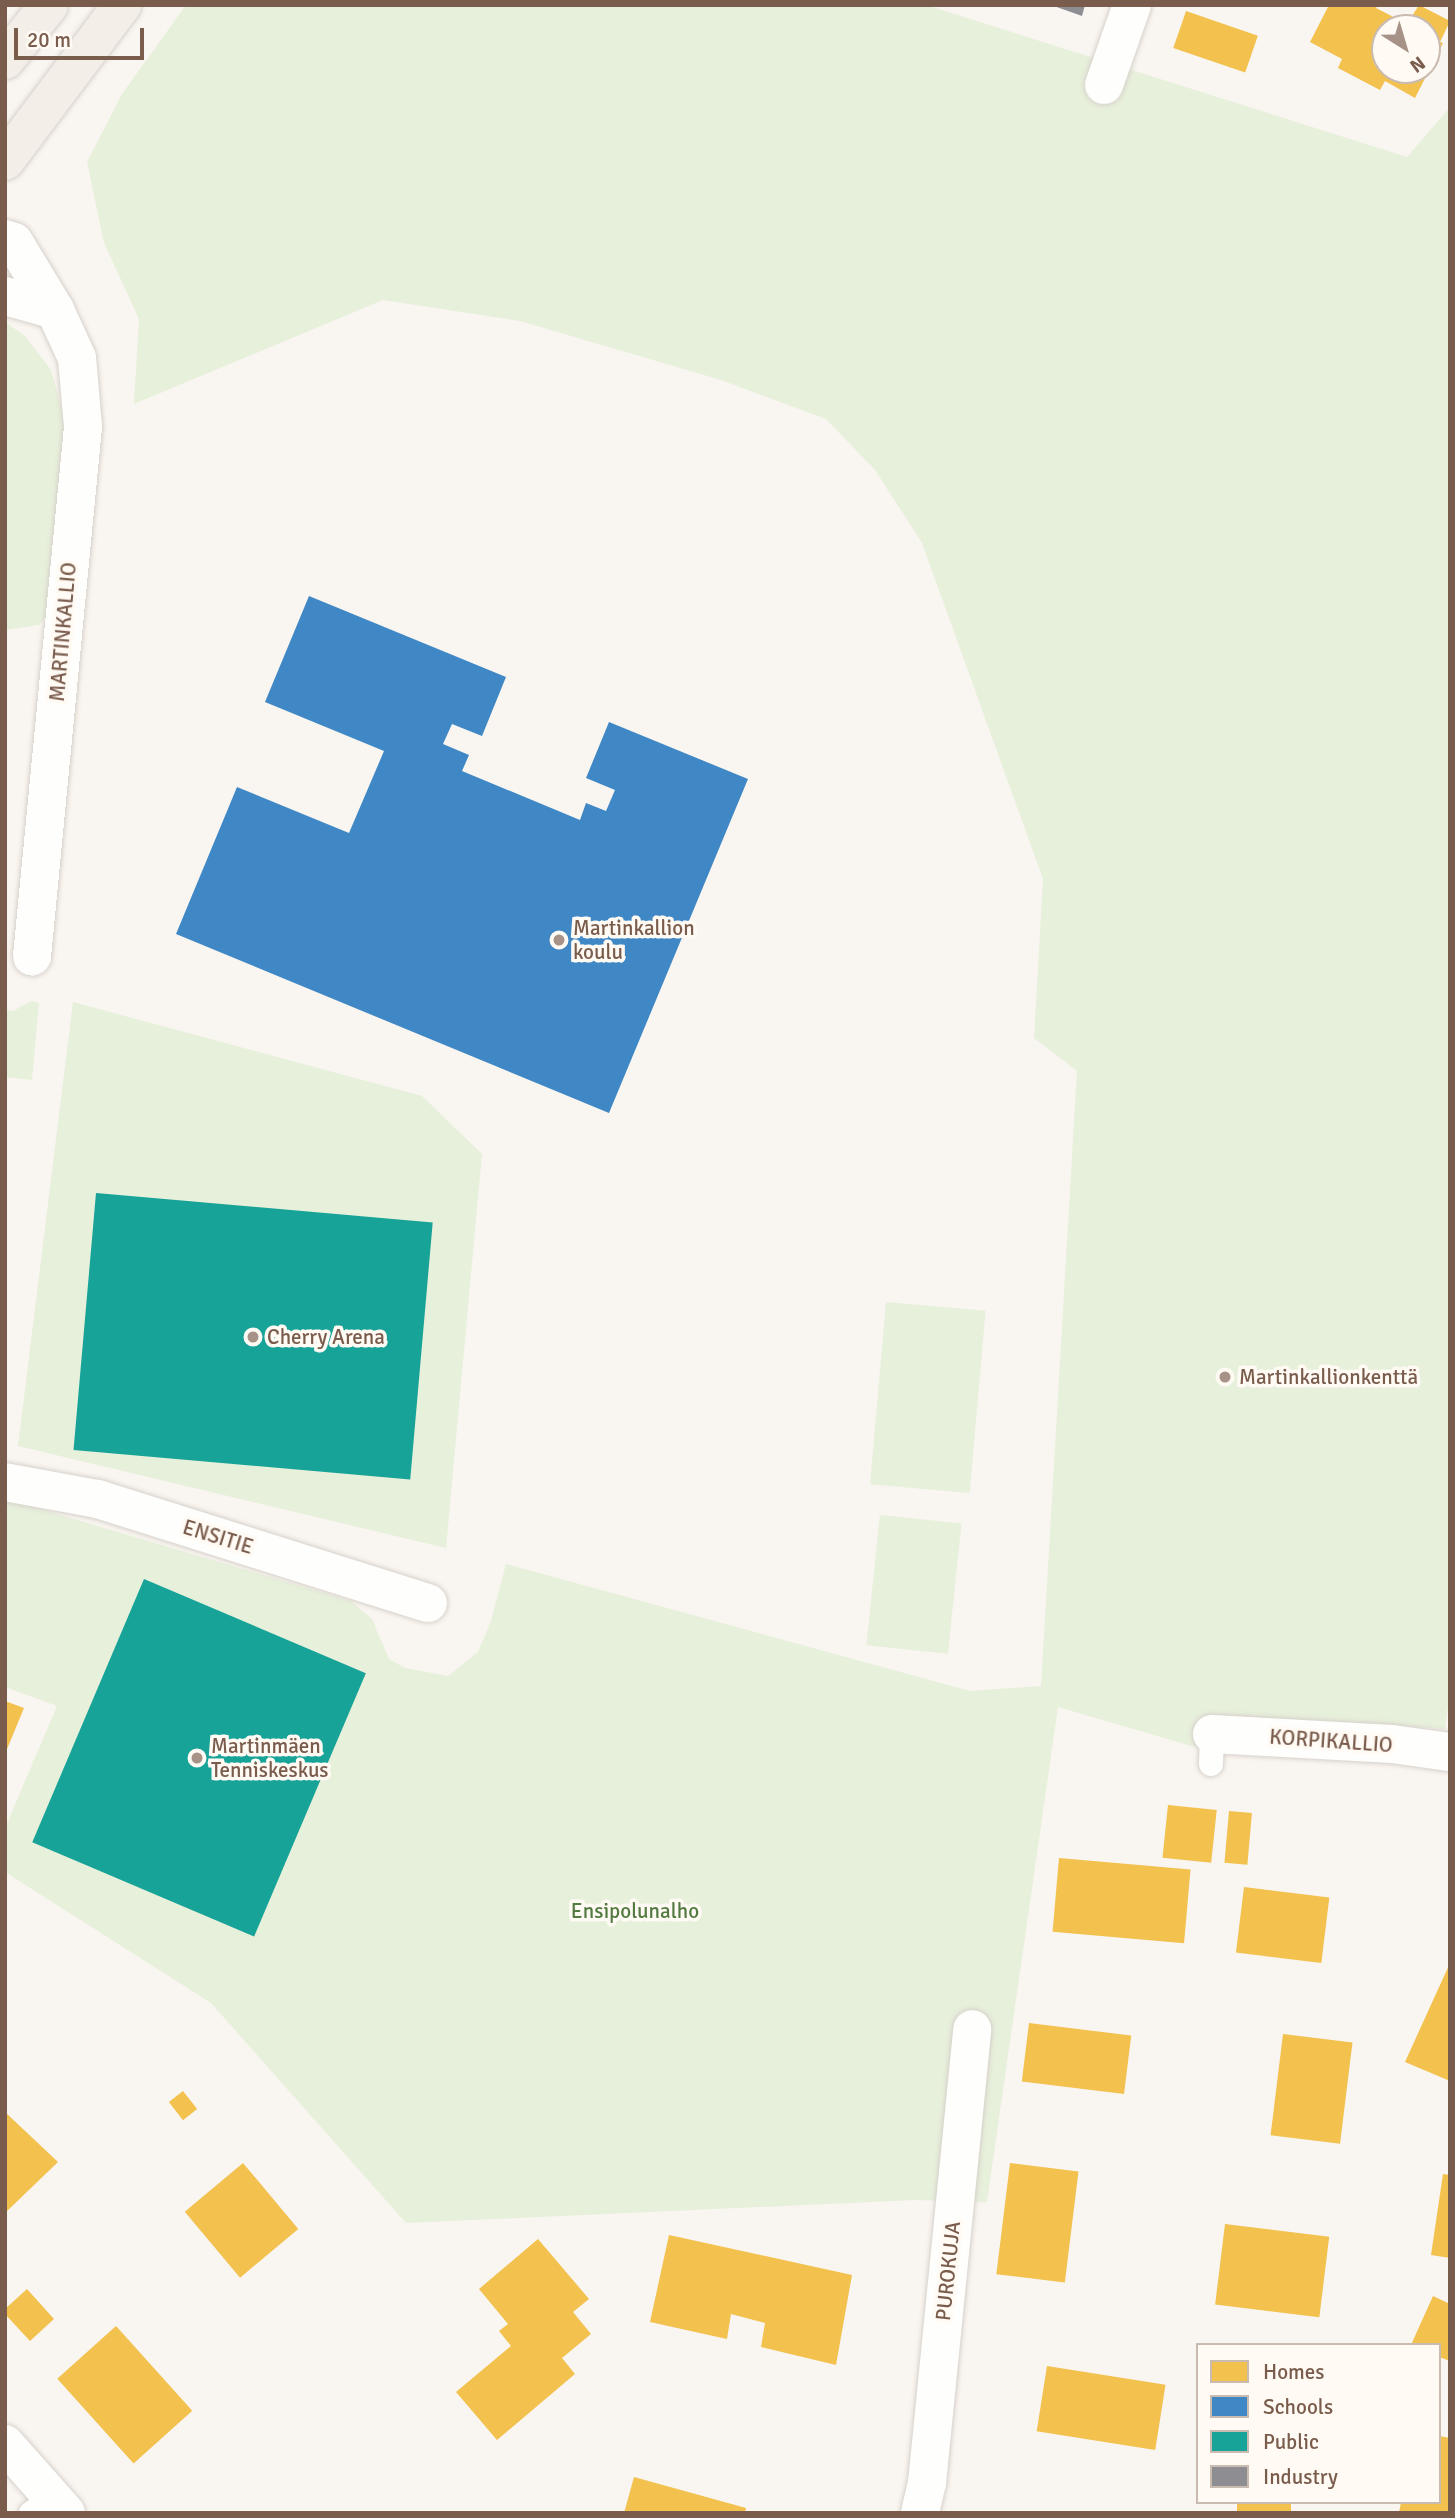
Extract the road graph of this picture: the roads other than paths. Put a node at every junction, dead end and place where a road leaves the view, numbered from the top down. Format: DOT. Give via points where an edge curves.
graph roads {
  1 [pos="49,5"];
  2 [pos="122,5"];
  3 [pos="1132,5"];
  4 [pos="5,60"];
  5 [pos="1104,85"];
  6 [pos="5,161"];
  7 [pos="5,239"];
  8 [pos="5,296"];
  9 [pos="55,310"];
  10 [pos="32,957"];
  11 [pos="5,1482"];
  12 [pos="428,1603"];
  13 [pos="1211,1749"];
  14 [pos="1450,1752"];
  15 [pos="972,2029"];
  16 [pos="5,2444"];
  17 [pos="50,2508"];
  18 [pos="920,2513"];
  1 -- 4 [label="main road"];
  2 -- 6 [label="main road"];
  3 -- 5 [label="street"];
  7 -- 9 [label="street, MARTINKALLIO" via="14,242"];
  8 -- 9 [label="street"];
  9 -- 10 [label="street, MARTINKALLIO" via="77,358 83,427"];
  11 -- 12 [label="street, ENSITIE" via="98,1499"];
  13 -- 14 [label="street, KORPIKALLIO" via="1392,1744"];
  15 -- 18 [label="street, PUROKUJA" via="927,2483"];
  16 -- 17 [label="street"];
}
